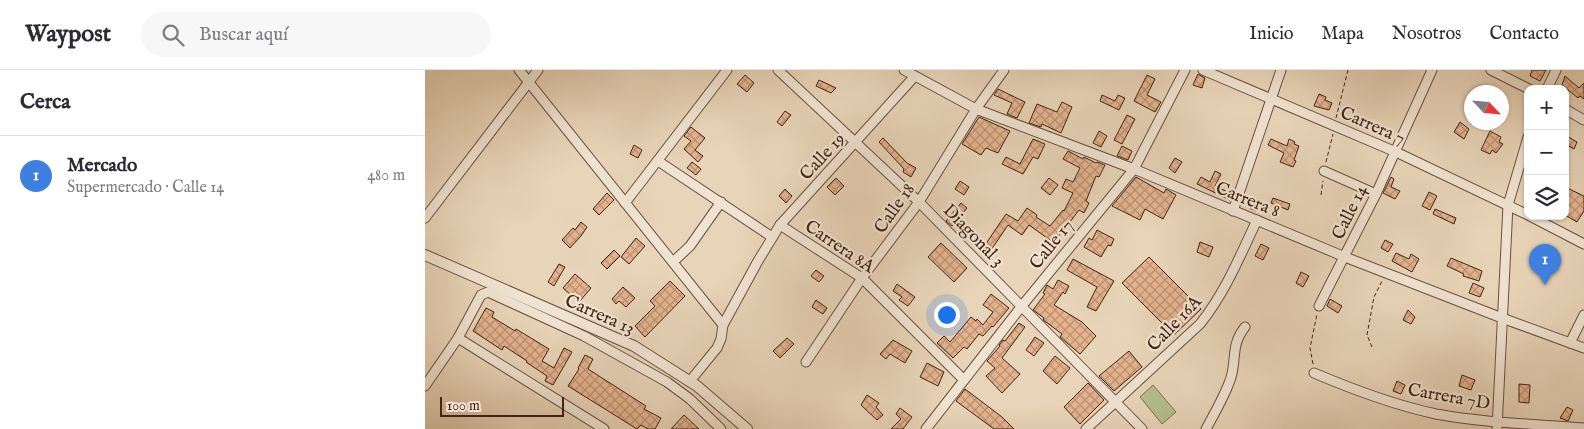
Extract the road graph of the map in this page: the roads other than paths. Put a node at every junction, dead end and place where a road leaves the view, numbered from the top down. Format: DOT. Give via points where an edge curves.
graph roads {
  1 [pos="519,70"];
  2 [pos="538,70"];
  3 [pos="727,70"];
  4 [pos="778,70"];
  5 [pos="904,70"];
  6 [pos="1005,70"];
  7 [pos="1185,70"];
  8 [pos="1203,70"];
  9 [pos="1281,70"];
  10 [pos="1433,70"];
  11 [pos="1491,70"];
  12 [pos="1556,70"];
  13 [pos="915,77"];
  14 [pos="529,81"];
  15 [pos="1549,85"];
  16 [pos="1524,86"];
  17 [pos="1271,98"];
  18 [pos="976,109"];
  19 [pos="1569,111"];
  20 [pos="1584,120"];
  21 [pos="855,144"];
  22 [pos="1524,150"];
  23 [pos="1396,152"];
  24 [pos="658,160"];
  25 [pos="1133,169"];
  26 [pos="1324,171"];
  27 [pos="1376,194"];
  28 [pos="721,202"];
  29 [pos="919,202"];
  30 [pos="625,203"];
  31 [pos="1508,205"];
  32 [pos="1233,211"];
  33 [pos="1524,213"];
  34 [pos="425,218"];
  35 [pos="1257,220"];
  36 [pos="1537,220"];
  37 [pos="780,225"];
  38 [pos="772,237"];
  39 [pos="1584,244"];
  40 [pos="425,255"];
  41 [pos="1345,257"];
  42 [pos="673,262"];
  43 [pos="863,278"];
  44 [pos="1319,306"];
  45 [pos="1021,307"];
  46 [pos="1584,315"];
  47 [pos="1502,318"];
  48 [pos="723,325"];
  49 [pos="1245,327"];
  50 [pos="458,338"];
  51 [pos="1570,342"];
  52 [pos="1584,348"];
  53 [pos="805,362"];
  54 [pos="1314,373"];
  55 [pos="964,380"];
  56 [pos="690,381"];
  57 [pos="425,386"];
  58 [pos="1115,402"];
  59 [pos="1498,425"];
  60 [pos="1584,428"];
  61 [pos="604,429"];
  62 [pos="721,429"];
  63 [pos="747,429"];
  64 [pos="926,429"];
  65 [pos="1086,429"];
  66 [pos="1142,429"];
  67 [pos="1206,429"];
  1 -- 14 [label="street"];
  2 -- 14 [label="street"];
  3 -- 24 [label="street"];
  4 -- 21 [label="street, Diagonal 3"];
  5 -- 13 [label="street, Carrera 8"];
  6 -- 18 [label="street, Calle 18"];
  7 -- 25 [label="street, Calle 17"];
  8 -- 17 [label="street, Carrera 7"];
  9 -- 17 [label="street"];
  10 -- 23 [label="street, Calle 14"];
  11 -- 16 [label="street"];
  12 -- 15 [label="street"];
  13 -- 18 [label="street, Carrera 8"];
  13 -- 21 [label="street, Calle 19"];
  14 -- 30 [label="street"];
  14 -- 34 [label="street"];
  17 -- 23 [label="street, Carrera 7"];
  17 -- 32 [label="street"];
  18 -- 25 [label="street, Carrera 8"];
  18 -- 29 [label="street, Calle 18"];
  19 -- 20 [label="street"];
  21 -- 29 [label="street, Diagonal 3"];
  21 -- 37 [label="street, Calle 19"];
  22 -- 31 [label="street"];
  23 -- 27 [label="street, Calle 14"];
  23 -- 31 [label="street, Carrera 7"];
  24 -- 28 [label="street"];
  24 -- 30 [label="street"];
  25 -- 32 [label="street, Carrera 8"];
  25 -- 45 [label="street, Calle 17"];
  26 -- 27 [label="street"];
  27 -- 41 [label="street, Calle 14"];
  28 -- 38 [label="street"];
  28 -- 42 [label="street" via="690,246"];
  29 -- 43 [label="street, Calle 18"];
  29 -- 45 [label="street, Diagonal 3"];
  30 -- 42 [label="street"];
  31 -- 33 [label="street, Carrera 7"];
  31 -- 47 [label="street"];
  32 -- 35 [label="street, Carrera 8"];
  35 -- 41 [label="street, Carrera 8"];
  35 -- 58 [label="street, Calle 16A" via="1213,309"];
  36 -- 39 [label="street, Carrera 7"];
  37 -- 38 [label="street, Calle 19"];
  37 -- 43 [label="street, Carrera 8A"];
  38 -- 48 [label="street, Calle 19"];
  40 -- 56 [label="street, Carrera 13" via="634,346"];
  41 -- 44 [label="street, Calle 14"];
  41 -- 47 [label="street, Carrera 8"];
  42 -- 48 [label="street"];
  43 -- 53 [label="street, Calle 18"];
  43 -- 55 [label="street, Carrera 8A"];
  45 -- 55 [label="street, Calle 17"];
  45 -- 58 [label="street, Diagonal 3"];
  46 -- 51 [label="street"];
  47 -- 51 [label="street, Carrera 8"];
  47 -- 59 [label="street"];
  48 -- 56 [label="street, Calle 19" via="717,348"];
  49 -- 67 [label="street" via="1236,341 1230,382"];
  50 -- 57 [label="street"];
  50 -- 61 [label="street"];
  50 -- 62 [label="street" via="481,294 487,292 584,336 667,382"];
  51 -- 52 [label="street, Carrera 8"];
  54 -- 59 [label="street, Carrera 7D" via="1402,406"];
  55 -- 64 [label="street, Calle 17"];
  56 -- 63 [label="street, Carrera 13"];
  58 -- 65 [label="street, Calle 16A"];
  58 -- 66 [label="street, Diagonal 3"];
  59 -- 60 [label="street, Carrera 7D"];
}
